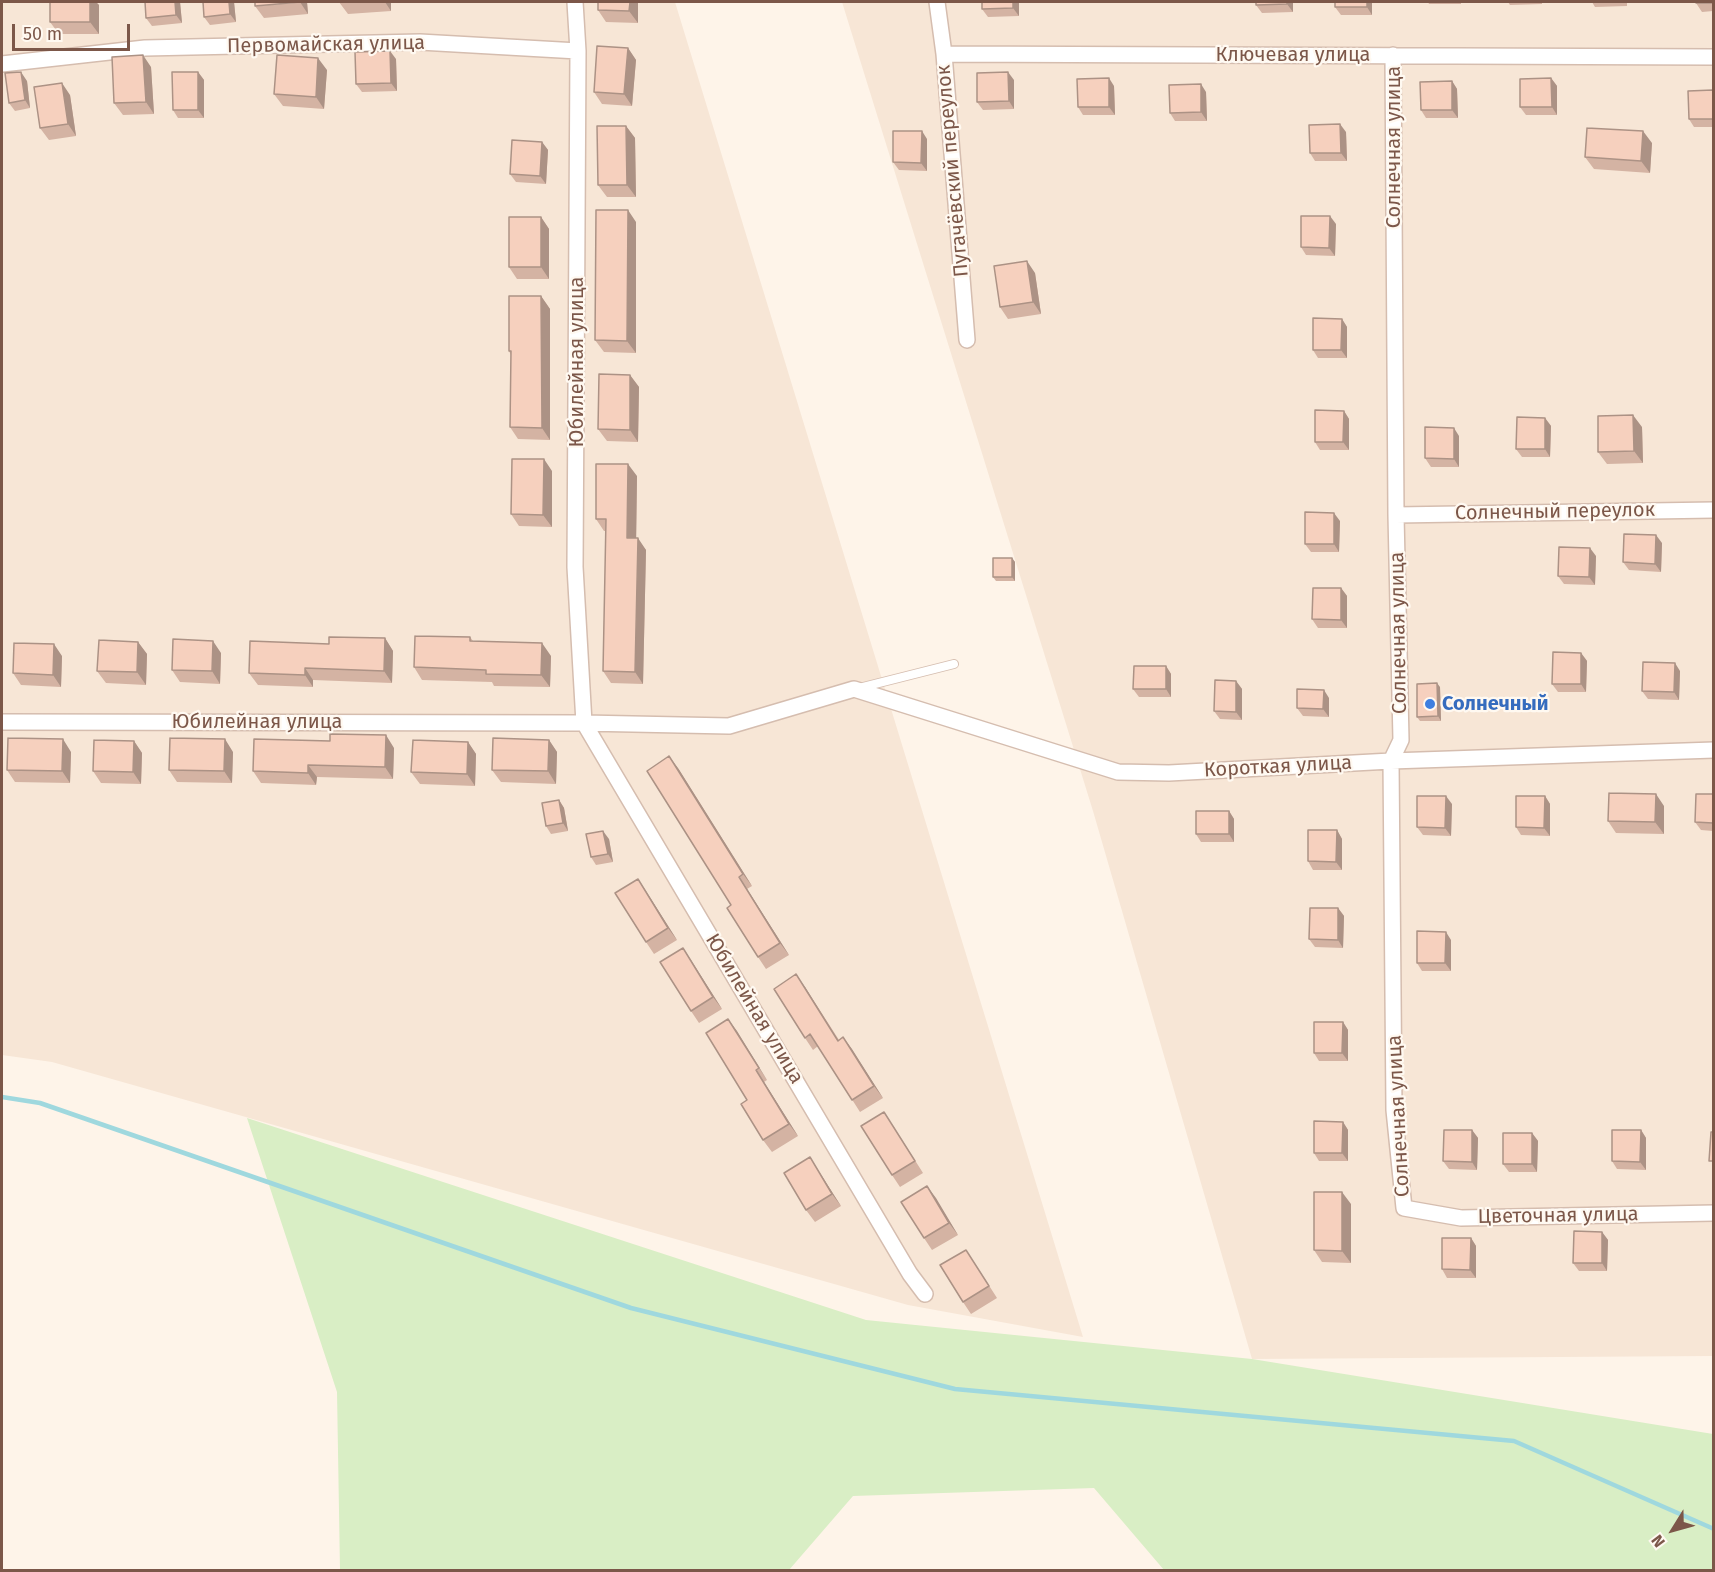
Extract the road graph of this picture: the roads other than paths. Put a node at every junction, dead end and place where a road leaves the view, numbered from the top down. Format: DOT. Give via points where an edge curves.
graph roads {
  1 [pos="575,2"];
  2 [pos="937,2"];
  3 [pos="578,51"];
  4 [pos="944,54"];
  5 [pos="1393,55"];
  6 [pos="1713,57"];
  7 [pos="2,64"];
  8 [pos="968,340"];
  9 [pos="1713,510"];
  10 [pos="1396,515"];
  11 [pos="954,664"];
  12 [pos="854,689"];
  13 [pos="2,722"];
  14 [pos="584,723"];
  15 [pos="1713,750"];
  16 [pos="1391,761"];
  17 [pos="1404,1208"];
  18 [pos="1713,1213"];
  19 [pos="925,1294"];
  1 -- 3 [label="street, Юбилейная улица"];
  2 -- 4 [label="street, Пугачёвский переулок"];
  3 -- 7 [label="street, Первомайская улица" via="420,42 360,43 145,48"];
  3 -- 14 [label="street, Юбилейная улица" via="575,567"];
  4 -- 5 [label="street, Ключевая улица"];
  4 -- 8 [label="street, Пугачёвский переулок"];
  5 -- 6 [label="street, Ключевая улица"];
  5 -- 10 [label="street, Солнечная улица"];
  9 -- 10 [label="street, Солнечный переулок"];
  10 -- 16 [label="street, Солнечная улица" via="1401,740"];
  11 -- 12 [label="lane"];
  12 -- 14 [label="street, Юбилейная улица" via="729,726"];
  12 -- 16 [label="street, Короткая улица" via="1118,772 1169,773"];
  13 -- 14 [label="street, Юбилейная улица"];
  14 -- 19 [label="street, Юбилейная улица"];
  15 -- 16 [label="street, Короткая улица"];
  16 -- 17 [label="street, Солнечная улица" via="1394,1110"];
  17 -- 18 [label="street, Цветочная улица" via="1461,1218"];
}
